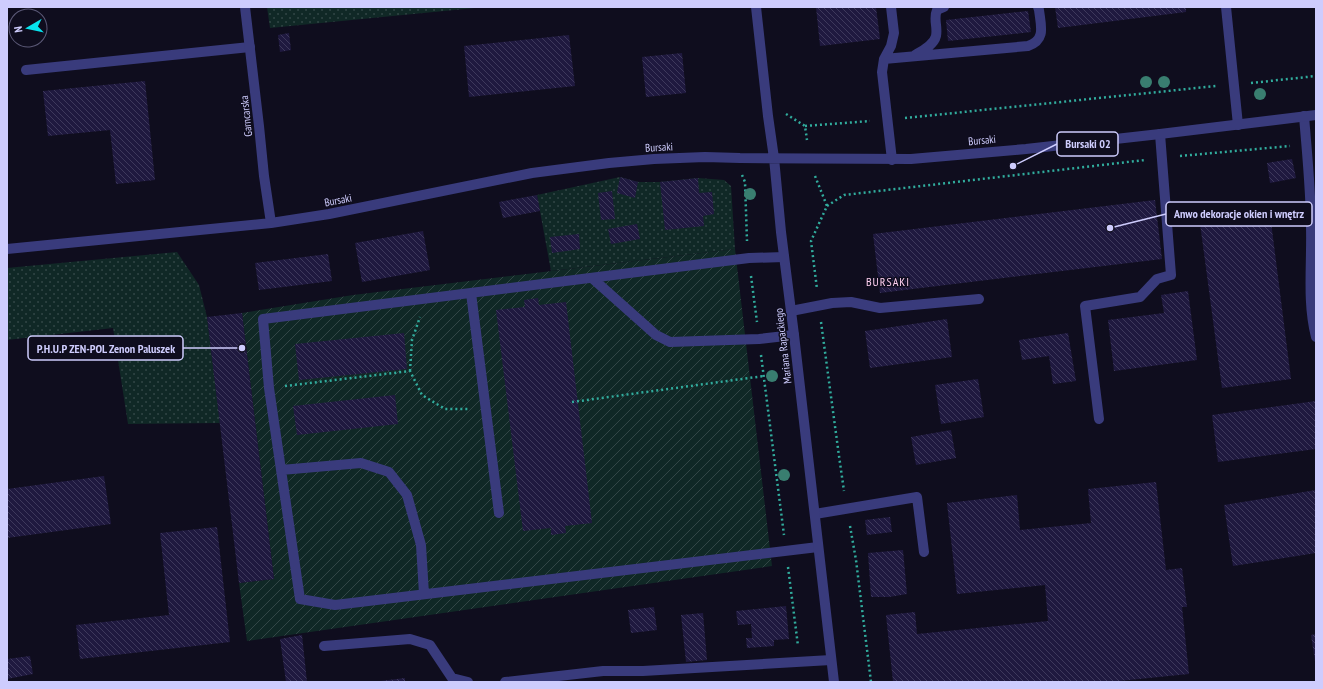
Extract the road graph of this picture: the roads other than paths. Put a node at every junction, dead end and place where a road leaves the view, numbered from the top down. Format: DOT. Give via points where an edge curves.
graph roads {
  1 [pos="246,7"];
  2 [pos="756,7"];
  3 [pos="891,7"];
  4 [pos="944,7"];
  5 [pos="1038,7"];
  6 [pos="1226,7"];
  7 [pos="250,47"];
  8 [pos="913,56"];
  9 [pos="884,59"];
  10 [pos="26,70"];
  11 [pos="1316,115"];
  12 [pos="1304,116"];
  13 [pos="1238,125"];
  14 [pos="1160,134"];
  15 [pos="774,158"];
  16 [pos="892,160"];
  17 [pos="271,223"];
  18 [pos="7,249"];
  19 [pos="784,257"];
  20 [pos="592,278"];
  21 [pos="471,293"];
  22 [pos="979,299"];
  23 [pos="791,311"];
  24 [pos="794,335"];
  25 [pos="1316,337"];
  26 [pos="1099,419"];
  27 [pos="281,470"];
  28 [pos="499,513"];
  29 [pos="814,514"];
  30 [pos="818,547"];
  31 [pos="924,552"];
  32 [pos="424,594"];
  33 [pos="324,646"];
  34 [pos="831,660"];
  35 [pos="468,682"];
  36 [pos="504,682"];
  37 [pos="834,682"];
  1 -- 7 [label="street, Garncarska"];
  2 -- 15 [label="street, Mariana Rapackiego"];
  3 -- 9 [label="street" via="894,33"];
  4 -- 8 [label="street" via="935,14 936,36 933,41"];
  5 -- 8 [label="street" via="1041,33 1036,43 1028,46"];
  6 -- 13 [label="street"];
  7 -- 10 [label="street"];
  7 -- 17 [label="street, Garncarska"];
  8 -- 9 [label="street"];
  9 -- 16 [label="street" via="882,72"];
  11 -- 12 [label="street, Bursaki"];
  12 -- 13 [label="street, Bursaki"];
  12 -- 25 [label="street" via="1311,202 1310,301"];
  13 -- 14 [label="street, Bursaki"];
  14 -- 16 [label="street, Bursaki"];
  14 -- 26 [label="street" via="1171,275 1157,279 1140,297 1085,306"];
  15 -- 16 [label="street, Bursaki"];
  15 -- 17 [label="street, Bursaki" via="654,159 532,173 329,214"];
  15 -- 19 [label="street, Mariana Rapackiego"];
  17 -- 18 [label="street, Bursaki"];
  19 -- 20 [label="street" via="749,258"];
  19 -- 23 [label="street, Mariana Rapackiego"];
  20 -- 21 [label="street"];
  20 -- 24 [label="street" via="656,335 670,342"];
  21 -- 27 [label="street" via="263,319 269,388"];
  21 -- 28 [label="street"];
  22 -- 23 [label="street" via="880,308 851,302"];
  23 -- 24 [label="street, Mariana Rapackiego"];
  24 -- 29 [label="street, Mariana Rapackiego"];
  27 -- 32 [label="street" via="361,463 389,472 407,495 421,545"];
  27 -- 32 [label="street" via="300,599 335,605"];
  29 -- 30 [label="street, Mariana Rapackiego"];
  29 -- 31 [label="street" via="917,497"];
  30 -- 32 [label="street"];
  30 -- 34 [label="street, Mariana Rapackiego"];
  33 -- 35 [label="street" via="410,640 430,645 452,678"];
  34 -- 36 [label="street" via="603,671"];
  34 -- 37 [label="street, Mariana Rapackiego"];
}
